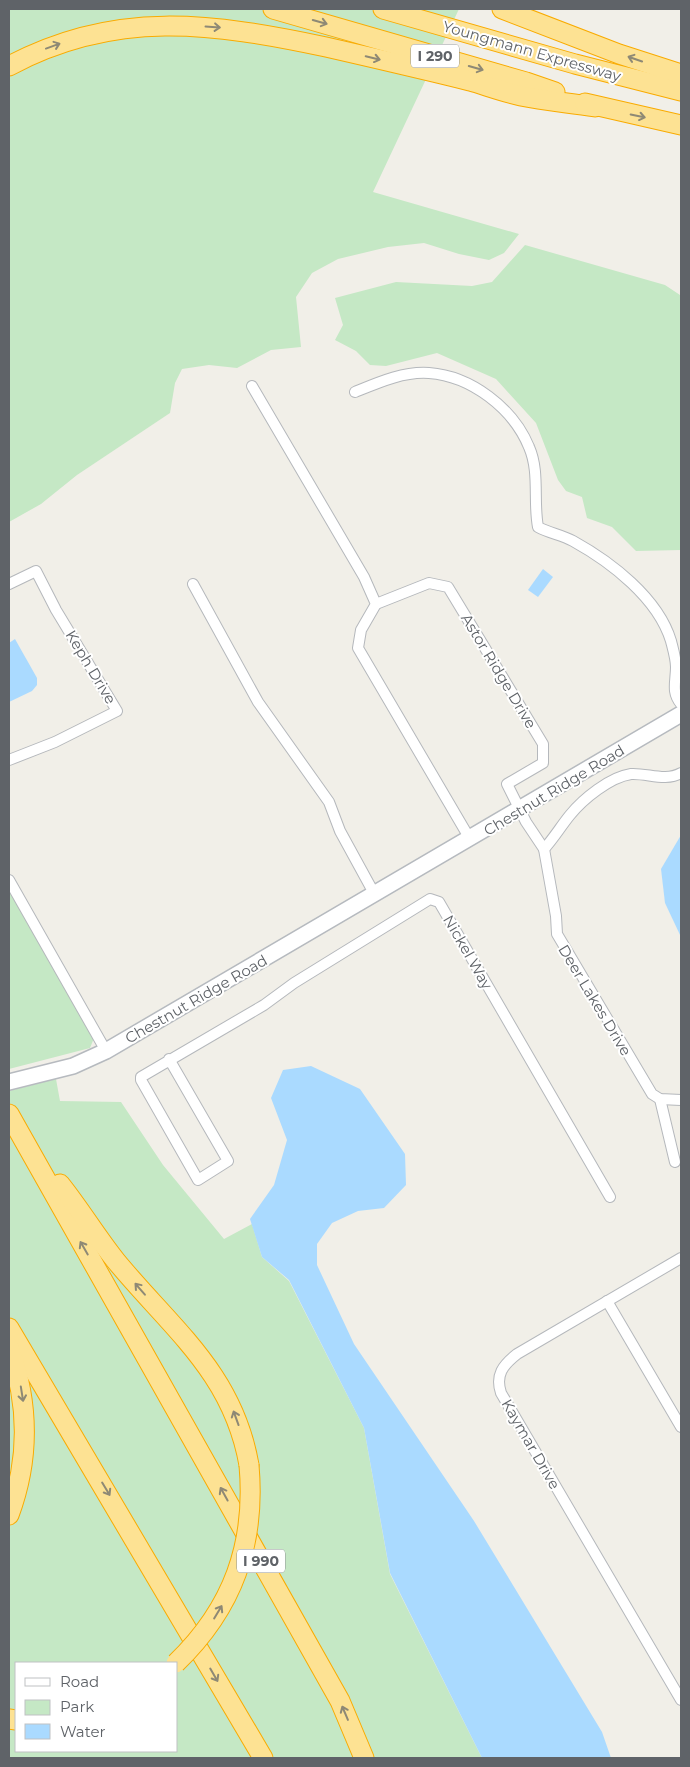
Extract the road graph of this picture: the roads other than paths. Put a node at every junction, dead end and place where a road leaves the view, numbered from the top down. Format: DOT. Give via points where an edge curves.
graph roads {
  1 [pos="273,9"];
  2 [pos="383,9"];
  3 [pos="502,9"];
  4 [pos="9,66"];
  5 [pos="681,74"];
  6 [pos="681,91"];
  7 [pos="596,107"];
  8 [pos="681,125"];
  9 [pos="252,386"];
  10 [pos="355,392"];
  11 [pos="9,584"];
  12 [pos="193,584"];
  13 [pos="376,604"];
  14 [pos="681,704"];
  15 [pos="681,714"];
  16 [pos="9,760"];
  17 [pos="681,773"];
  18 [pos="519,809"];
  19 [pos="470,839"];
  20 [pos="544,849"];
  21 [pos="9,880"];
  22 [pos="375,895"];
  23 [pos="106,1051"];
  24 [pos="169,1059"];
  25 [pos="9,1082"];
  26 [pos="660,1099"];
  27 [pos="681,1100"];
  28 [pos="9,1114"];
  29 [pos="21,1134"];
  30 [pos="675,1162"];
  31 [pos="610,1197"];
  32 [pos="681,1258"];
  33 [pos="607,1301"];
  34 [pos="9,1328"];
  35 [pos="9,1347"];
  36 [pos="681,1427"];
  37 [pos="9,1515"];
  38 [pos="178,1662"];
  39 [pos="681,1700"];
  40 [pos="263,1758"];
  41 [pos="364,1758"];
  1 -- 7 [label="highway, Youngmann Expressway / I 290, one-way" via="526,82"];
  2 -- 6 [label="highway, Youngmann Expressway / I 290"];
  5 -- 3 [label="highway, one-way"];
  4 -- 7 [label="highway, one-way" via="51,46 100,32 153,25 204,26 301,42 419,68 521,96"];
  7 -- 8 [label="highway, Youngmann Expressway / I 290, one-way"];
  9 -- 13 [label="street"];
  10 -- 14 [label="street" via="390,379 428,372 456,377 490,397 511,416 530,447 538,527 571,540 610,563 641,591 670,640 676,666 674,686"];
  11 -- 16 [label="street, Keph Drive" via="36,572 117,710 55,742"];
  12 -- 22 [label="street" via="258,702 329,802 340,831"];
  13 -- 18 [label="street, Astor Ridge Drive" via="429,583 448,587 543,744 543,763 507,784"];
  13 -- 19 [label="street" via="361,630 358,648"];
  15 -- 18 [label="street, Chestnut Ridge Road"];
  17 -- 20 [label="street" via="652,777 631,774 614,780 570,814"];
  18 -- 19 [label="street, Chestnut Ridge Road"];
  18 -- 20 [label="street, Deer Lakes Drive"];
  19 -- 22 [label="street, Chestnut Ridge Road"];
  20 -- 26 [label="street, Deer Lakes Drive" via="556,916 556,934 652,1094"];
  21 -- 23 [label="street"];
  22 -- 23 [label="street, Chestnut Ridge Road"];
  23 -- 25 [label="street, Chestnut Ridge Road" via="73,1066"];
  24 -- 24 [label="street, Nickel Way" via="228,1161 198,1180 141,1080"];
  24 -- 31 [label="street, Nickel Way" via="264,1005 430,899 439,902"];
  26 -- 27 [label="street"];
  26 -- 30 [label="street, Deer Lakes Drive"];
  28 -- 29 [label="highway, I 990"];
  38 -- 29 [label="highway, one-way, bridge" via="214,1619 239,1566 250,1513 248,1465 236,1416 212,1371 116,1260"];
  41 -- 29 [label="highway, I 990, one-way" via="340,1701"];
  32 -- 33 [label="street, Kaymar Drive"];
  33 -- 36 [label="street"];
  33 -- 39 [label="street, Kaymar Drive" via="517,1354 501,1370 499,1386"];
  34 -- 40 [label="highway, one-way"];
  35 -- 37 [label="highway, one-way" via="20,1384 25,1436 23,1465"];
}
